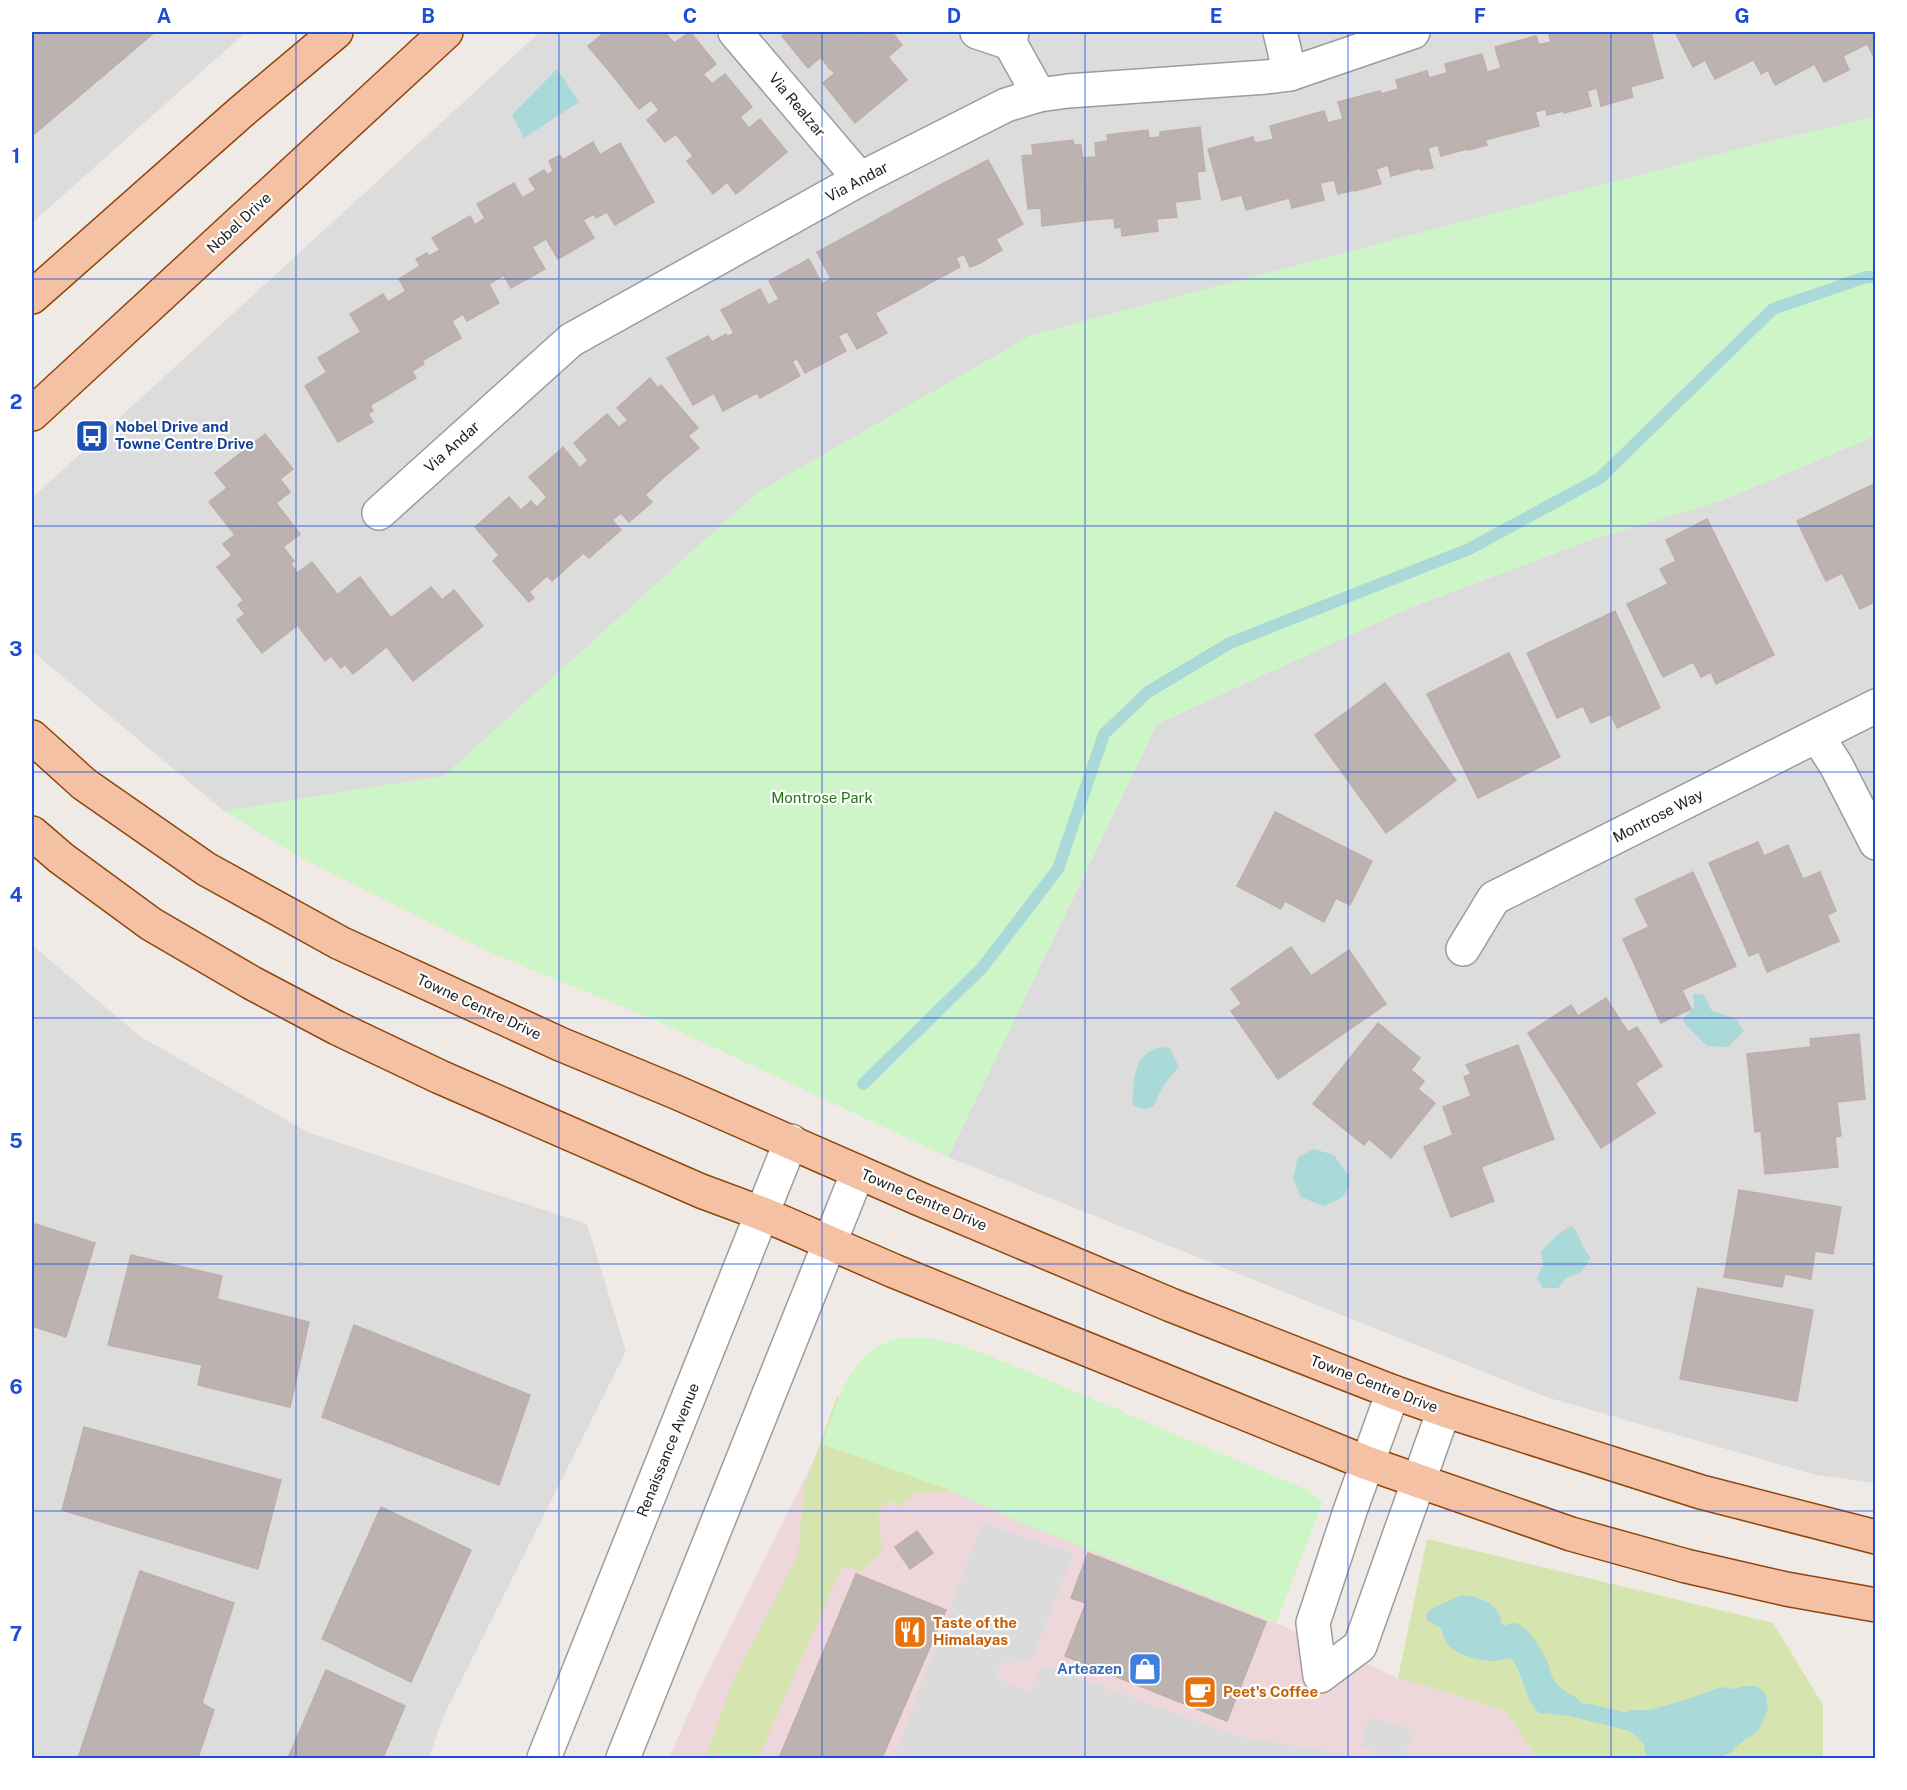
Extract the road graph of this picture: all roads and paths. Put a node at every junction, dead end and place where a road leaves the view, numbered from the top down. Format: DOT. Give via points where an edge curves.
graph roads {
  1 [pos="336,32"];
  2 [pos="446,32"];
  3 [pos="735,32"];
  4 [pos="977,32"];
  5 [pos="1280,32"];
  6 [pos="1413,32"];
  7 [pos="1011,37"];
  8 [pos="1290,74"];
  9 [pos="1039,95"];
  10 [pos="860,179"];
  11 [pos="32,297"];
  12 [pos="32,414"];
  13 [pos="379,513"];
  14 [pos="1875,706"];
  15 [pos="1817,736"];
  16 [pos="32,737"];
  17 [pos="32,833"];
  18 [pos="1875,843"];
  19 [pos="1463,949"];
  20 [pos="791,1141"];
  21 [pos="858,1172"];
  22 [pos="763,1214"];
  23 [pos="829,1243"];
  24 [pos="1392,1392"];
  25 [pos="1444,1410"];
  26 [pos="1367,1464"];
  27 [pos="1419,1481"];
  28 [pos="1875,1537"];
  29 [pos="1875,1605"];
  30 [pos="544,1758"];
  31 [pos="623,1758"];
  1 -- 11 [label="main road"];
  2 -- 12 [label="main road, Nobel Drive"];
  3 -- 10 [label="street, Via Realzar"];
  4 -- 7 [label="street"];
  5 -- 8 [label="street"];
  6 -- 8 [label="street, Via Andar"];
  7 -- 9 [label="street"];
  8 -- 9 [label="street, Via Andar"];
  9 -- 10 [label="street, Via Andar" via="1006,105"];
  10 -- 13 [label="street, Via Andar" via="571,340"];
  14 -- 15 [label="street, Montrose Way"];
  15 -- 18 [label="street"];
  15 -- 19 [label="street, Montrose Way" via="1494,898"];
  16 -- 20 [label="main road, Towne Centre Drive" via="84,784 206,869 340,943 560,1044"];
  17 -- 22 [label="main road" via="151,924 337,1028 701,1191"];
  20 -- 21 [label="main road, Towne Centre Drive"];
  20 -- 22 [label="street, Renaissance Avenue"];
  21 -- 23 [label="street"];
  21 -- 24 [label="main road, Towne Centre Drive" via="1171,1305"];
  22 -- 23 [label="main road"];
  22 -- 30 [label="street, Renaissance Avenue"];
  23 -- 26 [label="main road"];
  23 -- 31 [label="street"];
  24 -- 25 [label="main road, Towne Centre Drive"];
  24 -- 26 [label="street"];
  25 -- 27 [label="street"];
  25 -- 28 [label="main road, Towne Centre Drive" via="1701,1492"];
  26 -- 27 [label="main road"];
  26 -- 27 [label="street" via="1313,1623 1320,1676 1360,1646"];
  27 -- 29 [label="main road" via="1571,1534 1686,1566"];
}
